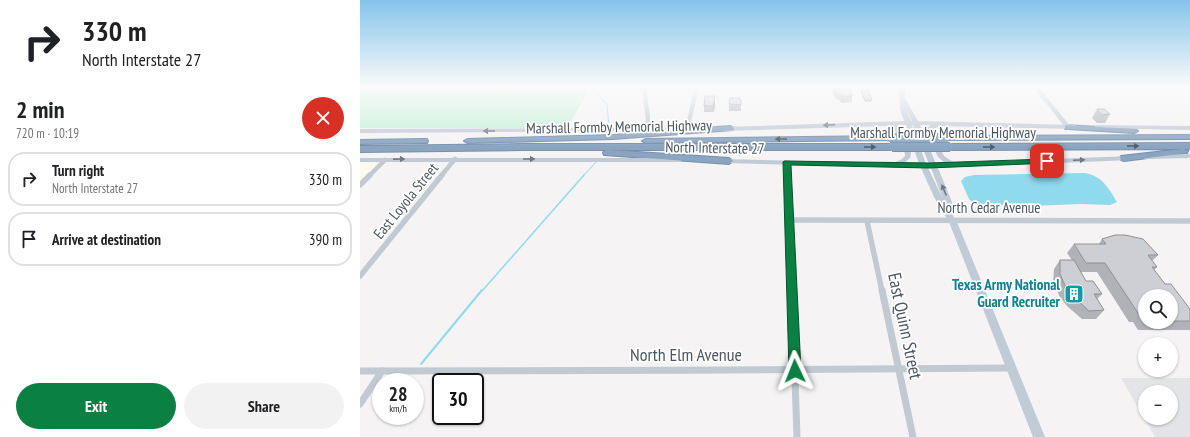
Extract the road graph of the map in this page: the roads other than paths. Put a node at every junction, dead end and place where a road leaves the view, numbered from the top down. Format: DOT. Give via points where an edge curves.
graph roads {
  1 [pos="647,106"];
  2 [pos="692,106"];
  3 [pos="903,106"];
  4 [pos="1051,106"];
  5 [pos="912,123"];
  6 [pos="887,124"];
  7 [pos="940,124"];
  8 [pos="1068,127"];
  9 [pos="730,128"];
  10 [pos="1190,128"];
  11 [pos="647,130"];
  12 [pos="687,130"];
  13 [pos="360,131"];
  14 [pos="1190,133"];
  15 [pos="1190,136"];
  16 [pos="468,141"];
  17 [pos="360,142"];
  18 [pos="891,143"];
  19 [pos="1190,146"];
  20 [pos="523,147"];
  21 [pos="360,149"];
  22 [pos="1190,151"];
  23 [pos="1190,156"];
  24 [pos="1124,158"];
  25 [pos="455,159"];
  26 [pos="360,160"];
  27 [pos="385,160"];
  28 [pos="729,161"];
  29 [pos="787,162"];
  30 [pos="889,165"];
  31 [pos="954,165"];
  32 [pos="924,166"];
  33 [pos="934,166"];
  34 [pos="360,185"];
  35 [pos="952,219"];
  36 [pos="788,220"];
  37 [pos="867,221"];
  38 [pos="1190,221"];
  39 [pos="360,276"];
  40 [pos="1012,368"];
  41 [pos="899,369"];
  42 [pos="360,371"];
  43 [pos="382,371"];
  44 [pos="795,371"];
  45 [pos="360,404"];
  46 [pos="797,437"];
  47 [pos="913,437"];
  48 [pos="1039,437"];
  1 -- 11 [label="street" via="650,119"];
  2 -- 12 [label="street"];
  3 -- 5 [label="main road"];
  4 -- 8 [label="street"];
  5 -- 6 [label="main road, North Interstate 27"];
  5 -- 7 [label="main road, North Interstate 27"];
  5 -- 32 [label="main road"];
  5 -- 33 [label="main road"];
  6 -- 9 [label="main road, North Interstate 27, one-way"];
  6 -- 30 [label="main road" via="899,129 908,157 904,161"];
  7 -- 8 [label="main road, North Interstate 27"];
  7 -- 31 [label="main road" via="932,126 929,131 941,157"];
  8 -- 10 [label="main road, North Interstate 27"];
  8 -- 14 [label="highway"];
  9 -- 12 [label="main road, North Interstate 27"];
  9 -- 16 [label="highway" via="613,137"];
  11 -- 12 [label="main road, North Interstate 27"];
  11 -- 13 [label="main road, North Interstate 27, one-way"];
  15 -- 18 [label="highway, Marshall Formby Memorial Highway, bridge" via="946,138"];
  16 -- 17 [label="highway, Marshall Formby Memorial Highway"];
  18 -- 16 [label="highway, Marshall Formby Memorial Highway, one-way"];
  18 -- 19 [label="highway, Marshall Formby Memorial Highway, one-way, bridge" via="950,147"];
  20 -- 18 [label="highway, Marshall Formby Memorial Highway, one-way"];
  20 -- 21 [label="highway, Marshall Formby Memorial Highway"];
  20 -- 28 [label="highway"];
  22 -- 24 [label="highway"];
  23 -- 24 [label="main road, North Interstate 27"];
  31 -- 24 [label="main road, North Interstate 27, one-way"];
  27 -- 25 [label="main road, North Interstate 27, one-way"];
  25 -- 28 [label="main road, North Interstate 27, one-way"];
  25 -- 39 [label="street, East Loyola Street"];
  26 -- 27 [label="main road, North Interstate 27"];
  27 -- 34 [label="street"];
  28 -- 29 [label="main road, North Interstate 27"];
  29 -- 30 [label="main road, North Interstate 27"];
  29 -- 36 [label="street"];
  30 -- 32 [label="main road, North Interstate 27"];
  31 -- 33 [label="main road, North Interstate 27"];
  32 -- 33 [label="main road, North Interstate 27"];
  32 -- 35 [label="main road"];
  35 -- 33 [label="main road, one-way"];
  35 -- 37 [label="street, North Cedar Avenue"];
  35 -- 38 [label="street, North Cedar Avenue"];
  35 -- 40 [label="main road"];
  36 -- 37 [label="street, North Cedar Avenue"];
  36 -- 44 [label="street"];
  37 -- 41 [label="street, East Quinn Street"];
  40 -- 41 [label="street, North Elm Avenue"];
  40 -- 48 [label="main road"];
  41 -- 44 [label="street, North Elm Avenue"];
  41 -- 47 [label="street, East Quinn Street"];
  42 -- 43 [label="street, North Elm Avenue"];
  43 -- 44 [label="street, North Elm Avenue"];
  43 -- 45 [label="street"];
  44 -- 46 [label="street"];
}
